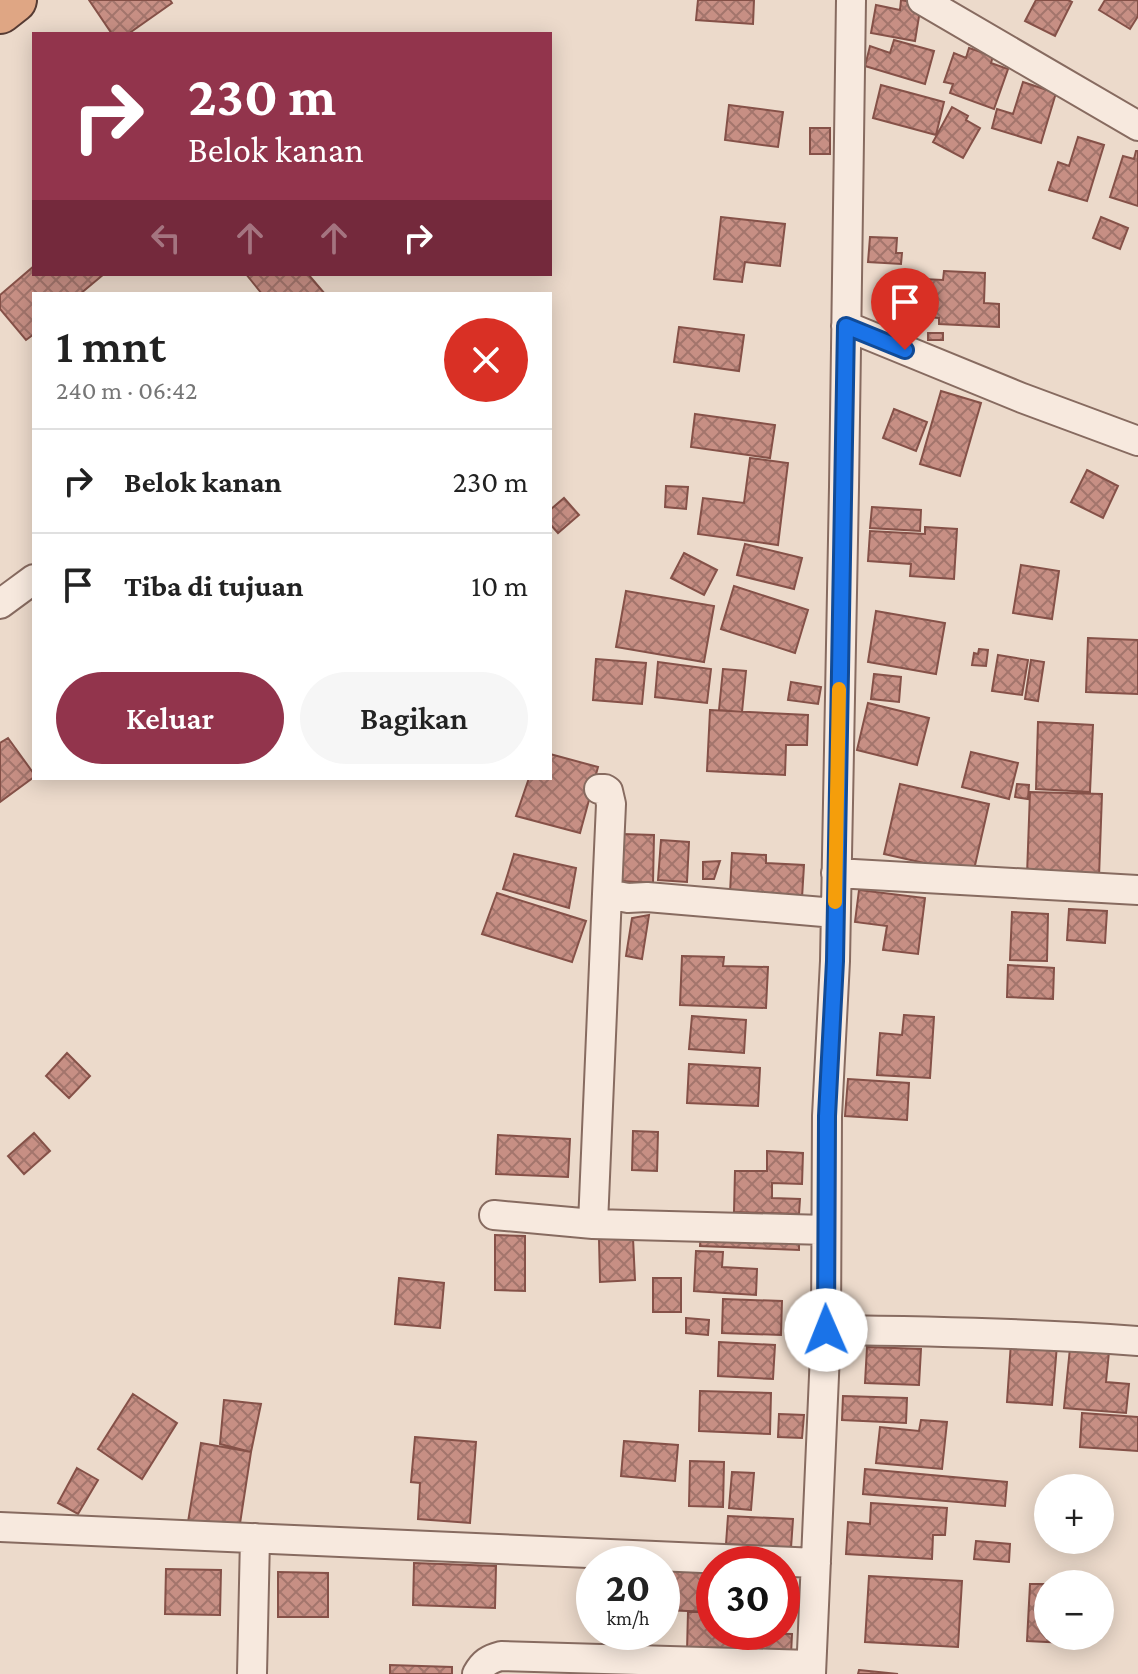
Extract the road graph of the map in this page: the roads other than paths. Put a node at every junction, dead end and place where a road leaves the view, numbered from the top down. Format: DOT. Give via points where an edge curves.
graph roads {
  1 [pos="14,0"];
  2 [pos="851,0"];
  3 [pos="922,0"];
  4 [pos="0,11"];
  5 [pos="1138,126"];
  6 [pos="846,326"];
  7 [pos="1138,441"];
  8 [pos="32,580"];
  9 [pos="0,604"];
  10 [pos="599,789"];
  11 [pos="836,873"];
  12 [pos="1138,890"];
  13 [pos="607,894"];
  14 [pos="835,913"];
  15 [pos="494,1215"];
  16 [pos="593,1224"];
  17 [pos="826,1230"];
  18 [pos="826,1330"];
  19 [pos="1138,1341"];
  20 [pos="0,1527"];
  21 [pos="255,1538"];
  22 [pos="816,1563"];
  23 [pos="811,1670"];
  24 [pos="252,1674"];
  25 [pos="477,1674"];
  1 -- 4 [label="highway"];
  2 -- 6 [label="street"];
  3 -- 5 [label="street"];
  6 -- 7 [label="street"];
  6 -- 11 [label="street"];
  8 -- 9 [label="street"];
  10 -- 13 [label="street" via="608,791 611,804"];
  11 -- 12 [label="street"];
  11 -- 14 [label="street"];
  13 -- 14 [label="street"];
  13 -- 16 [label="street"];
  14 -- 17 [label="street"];
  15 -- 16 [label="street"];
  16 -- 17 [label="street"];
  17 -- 18 [label="street"];
  18 -- 19 [label="street"];
  18 -- 22 [label="street"];
  20 -- 21 [label="street"];
  21 -- 22 [label="street"];
  21 -- 24 [label="street"];
  22 -- 23 [label="street"];
  23 -- 25 [label="street" via="501,1656 482,1664"];
}
